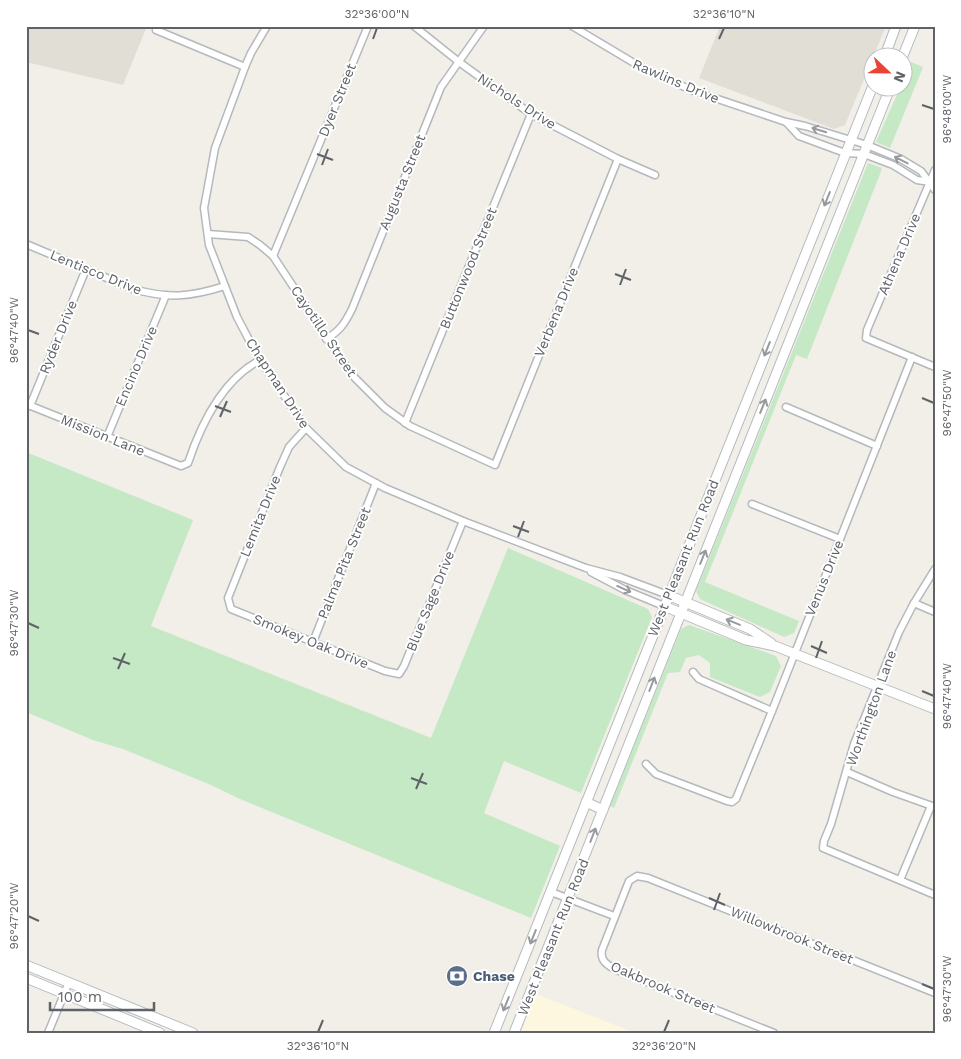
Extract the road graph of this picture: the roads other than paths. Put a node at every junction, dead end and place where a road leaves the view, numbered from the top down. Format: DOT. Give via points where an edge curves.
graph roads {
  1 [pos="267,26"];
  2 [pos="368,26"];
  3 [pos="414,26"];
  4 [pos="484,26"];
  5 [pos="572,26"];
  6 [pos="896,26"];
  7 [pos="915,26"];
  8 [pos="157,28"];
  9 [pos="888,48"];
  10 [pos="906,48"];
  11 [pos="459,62"];
  12 [pos="244,67"];
  13 [pos="868,98"];
  14 [pos="886,98"];
  15 [pos="532,114"];
  16 [pos="786,122"];
  17 [pos="851,140"];
  18 [pos="866,150"];
  19 [pos="845,153"];
  20 [pos="618,159"];
  21 [pos="935,170"];
  22 [pos="655,175"];
  23 [pos="930,182"];
  24 [pos="935,190"];
  25 [pos="208,234"];
  26 [pos="26,244"];
  27 [pos="273,256"];
  28 [pos="86,269"];
  29 [pos="225,286"];
  30 [pos="166,295"];
  31 [pos="326,339"];
  32 [pos="912,357"];
  33 [pos="260,360"];
  34 [pos="935,367"];
  35 [pos="28,405"];
  36 [pos="786,407"];
  37 [pos="405,423"];
  38 [pos="306,428"];
  39 [pos="107,436"];
  40 [pos="877,446"];
  41 [pos="495,465"];
  42 [pos="716,475"];
  43 [pos="733,482"];
  44 [pos="376,483"];
  45 [pos="752,504"];
  46 [pos="463,520"];
  47 [pos="840,539"];
  48 [pos="586,568"];
  49 [pos="935,569"];
  50 [pos="668,595"];
  51 [pos="685,602"];
  52 [pos="914,603"];
  53 [pos="664,606"];
  54 [pos="231,609"];
  55 [pos="935,612"];
  56 [pos="680,614"];
  57 [pos="313,642"];
  58 [pos="776,646"];
  59 [pos="794,653"];
  60 [pos="694,672"];
  61 [pos="392,673"];
  62 [pos="878,686"];
  63 [pos="935,709"];
  64 [pos="772,711"];
  65 [pos="646,764"];
  66 [pos="847,772"];
  67 [pos="586,802"];
  68 [pos="933,806"];
  69 [pos="603,810"];
  70 [pos="900,880"];
  71 [pos="551,892"];
  72 [pos="935,895"];
  73 [pos="568,899"];
  74 [pos="614,916"];
  75 [pos="26,965"];
  76 [pos="26,978"];
  77 [pos="69,982"];
  78 [pos="935,992"];
  79 [pos="64,994"];
  80 [pos="499,1020"];
  81 [pos="515,1030"];
  82 [pos="156,1032"];
  83 [pos="48,1033"];
  84 [pos="193,1033"];
  85 [pos="494,1033"];
  86 [pos="774,1033"];
  1 -- 12 [label="street"];
  2 -- 27 [label="street, Dyer Street"];
  3 -- 11 [label="street, Nichols Drive"];
  4 -- 11 [label="street, Augusta Street"];
  5 -- 16 [label="street, Rawlins Drive" via="663,78"];
  6 -- 9 [label="main road"];
  7 -- 10 [label="main road"];
  8 -- 12 [label="street"];
  11 -- 15 [label="street, Nichols Drive"];
  11 -- 31 [label="street, Augusta Street" via="441,87 344,325"];
  12 -- 25 [label="street, Chapman Drive" via="215,148 204,208"];
  13 -- 17 [label="main road, West Pleasant Run Road"];
  14 -- 18 [label="main road, West Pleasant Run Road"];
  15 -- 20 [label="street, Nichols Drive"];
  15 -- 37 [label="street, Buttonwood Street"];
  17 -- 16 [label="street, Rawlins Drive, one-way"];
  16 -- 19 [label="street, Rawlins Drive" via="799,136"];
  17 -- 18 [label="street, Rawlins Drive"];
  17 -- 19 [label="main road, West Pleasant Run Road"];
  18 -- 19 [label="street, Rawlins Drive"];
  18 -- 23 [label="street, Rawlins Drive" via="901,159 921,171"];
  43 -- 18 [label="main road, West Pleasant Run Road, one-way"];
  19 -- 42 [label="main road, West Pleasant Run Road, one-way"];
  20 -- 22 [label="street, Nichols Drive"];
  20 -- 41 [label="street, Verbena Drive"];
  21 -- 23 [label="street, Athena Drive"];
  23 -- 24 [label="street, Rawlins Drive"];
  23 -- 32 [label="street, Athena Drive" via="866,338"];
  25 -- 27 [label="street, Cayotillo Street" via="248,237"];
  25 -- 29 [label="street, Chapman Drive"];
  26 -- 28 [label="street, Lentisco Drive"];
  27 -- 31 [label="street, Cayotillo Street"];
  28 -- 30 [label="street, Lentisco Drive" via="133,289"];
  28 -- 35 [label="street, Ryder Drive"];
  29 -- 30 [label="street, Lentisco Drive" via="190,296"];
  29 -- 33 [label="street, Chapman Drive"];
  30 -- 39 [label="street, Encino Drive"];
  31 -- 37 [label="street, Cayotillo Street" via="361,384"];
  32 -- 34 [label="street"];
  32 -- 40 [label="street, Venus Drive"];
  33 -- 38 [label="street, Chapman Drive"];
  33 -- 39 [label="street, Mission Lane" via="240,373 226,388 200,432 188,463 181,466"];
  35 -- 39 [label="street, Mission Lane"];
  36 -- 40 [label="street"];
  37 -- 41 [label="street, Cayotillo Street"];
  38 -- 44 [label="street, Chapman Drive" via="346,467"];
  38 -- 54 [label="street, Lemita Drive" via="289,447 280,467 228,598"];
  40 -- 47 [label="street, Venus Drive"];
  42 -- 43 [label="main road"];
  42 -- 50 [label="main road, West Pleasant Run Road"];
  51 -- 43 [label="main road, West Pleasant Run Road, one-way"];
  44 -- 46 [label="street, Chapman Drive"];
  44 -- 57 [label="street, Palma Pita Street"];
  45 -- 47 [label="street"];
  46 -- 48 [label="street, Chapman Drive"];
  46 -- 61 [label="street, Blue Sage Drive" via="404,666 399,674"];
  47 -- 59 [label="street, Venus Drive"];
  48 -- 50 [label="street, Chapman Drive"];
  48 -- 53 [label="street, Chapman Drive, one-way" via="604,580"];
  49 -- 52 [label="street, Worthington Lane"];
  50 -- 51 [label="main road, Chapman Drive"];
  50 -- 53 [label="main road, West Pleasant Run Road"];
  51 -- 56 [label="main road, West Pleasant Run Road"];
  58 -- 51 [label="main road, Chapman Drive, one-way" via="750,629"];
  52 -- 55 [label="street"];
  52 -- 62 [label="street, Worthington Lane"];
  53 -- 56 [label="main road, Chapman Drive"];
  53 -- 67 [label="main road, West Pleasant Run Road"];
  54 -- 57 [label="street, Smokey Oak Drive"];
  56 -- 58 [label="main road, Chapman Drive" via="746,640"];
  69 -- 56 [label="main road, West Pleasant Run Road, one-way"];
  57 -- 61 [label="street, Smokey Oak Drive"];
  58 -- 59 [label="main road, Chapman Drive"];
  59 -- 62 [label="main road, Chapman Drive"];
  59 -- 64 [label="street, Venus Drive"];
  60 -- 64 [label="street" via="699,679"];
  62 -- 63 [label="main road, Chapman Drive"];
  62 -- 66 [label="street, Worthington Lane" via="854,744"];
  64 -- 65 [label="street, Venus Drive" via="732,802 656,774"];
  66 -- 68 [label="street"];
  66 -- 70 [label="street, Worthington Lane" via="823,848"];
  67 -- 69 [label="main road"];
  67 -- 71 [label="main road, West Pleasant Run Road"];
  68 -- 70 [label="street"];
  73 -- 69 [label="main road, West Pleasant Run Road, one-way"];
  70 -- 72 [label="street"];
  71 -- 73 [label="street"];
  71 -- 80 [label="main road, West Pleasant Run Road, one-way"];
  73 -- 74 [label="street"];
  73 -- 81 [label="main road, West Pleasant Run Road"];
  74 -- 78 [label="street, Willowbrook Street" via="629,881 637,876 648,878"];
  74 -- 86 [label="street, Oakbrook Street" via="602,950 602,958 608,965"];
  75 -- 77 [label="main road"];
  76 -- 79 [label="main road"];
  77 -- 79 [label="street"];
  77 -- 84 [label="main road"];
  79 -- 82 [label="main road"];
  79 -- 83 [label="street"];
  80 -- 81 [label="main road"];
  80 -- 85 [label="main road, West Pleasant Run Road"];
}
